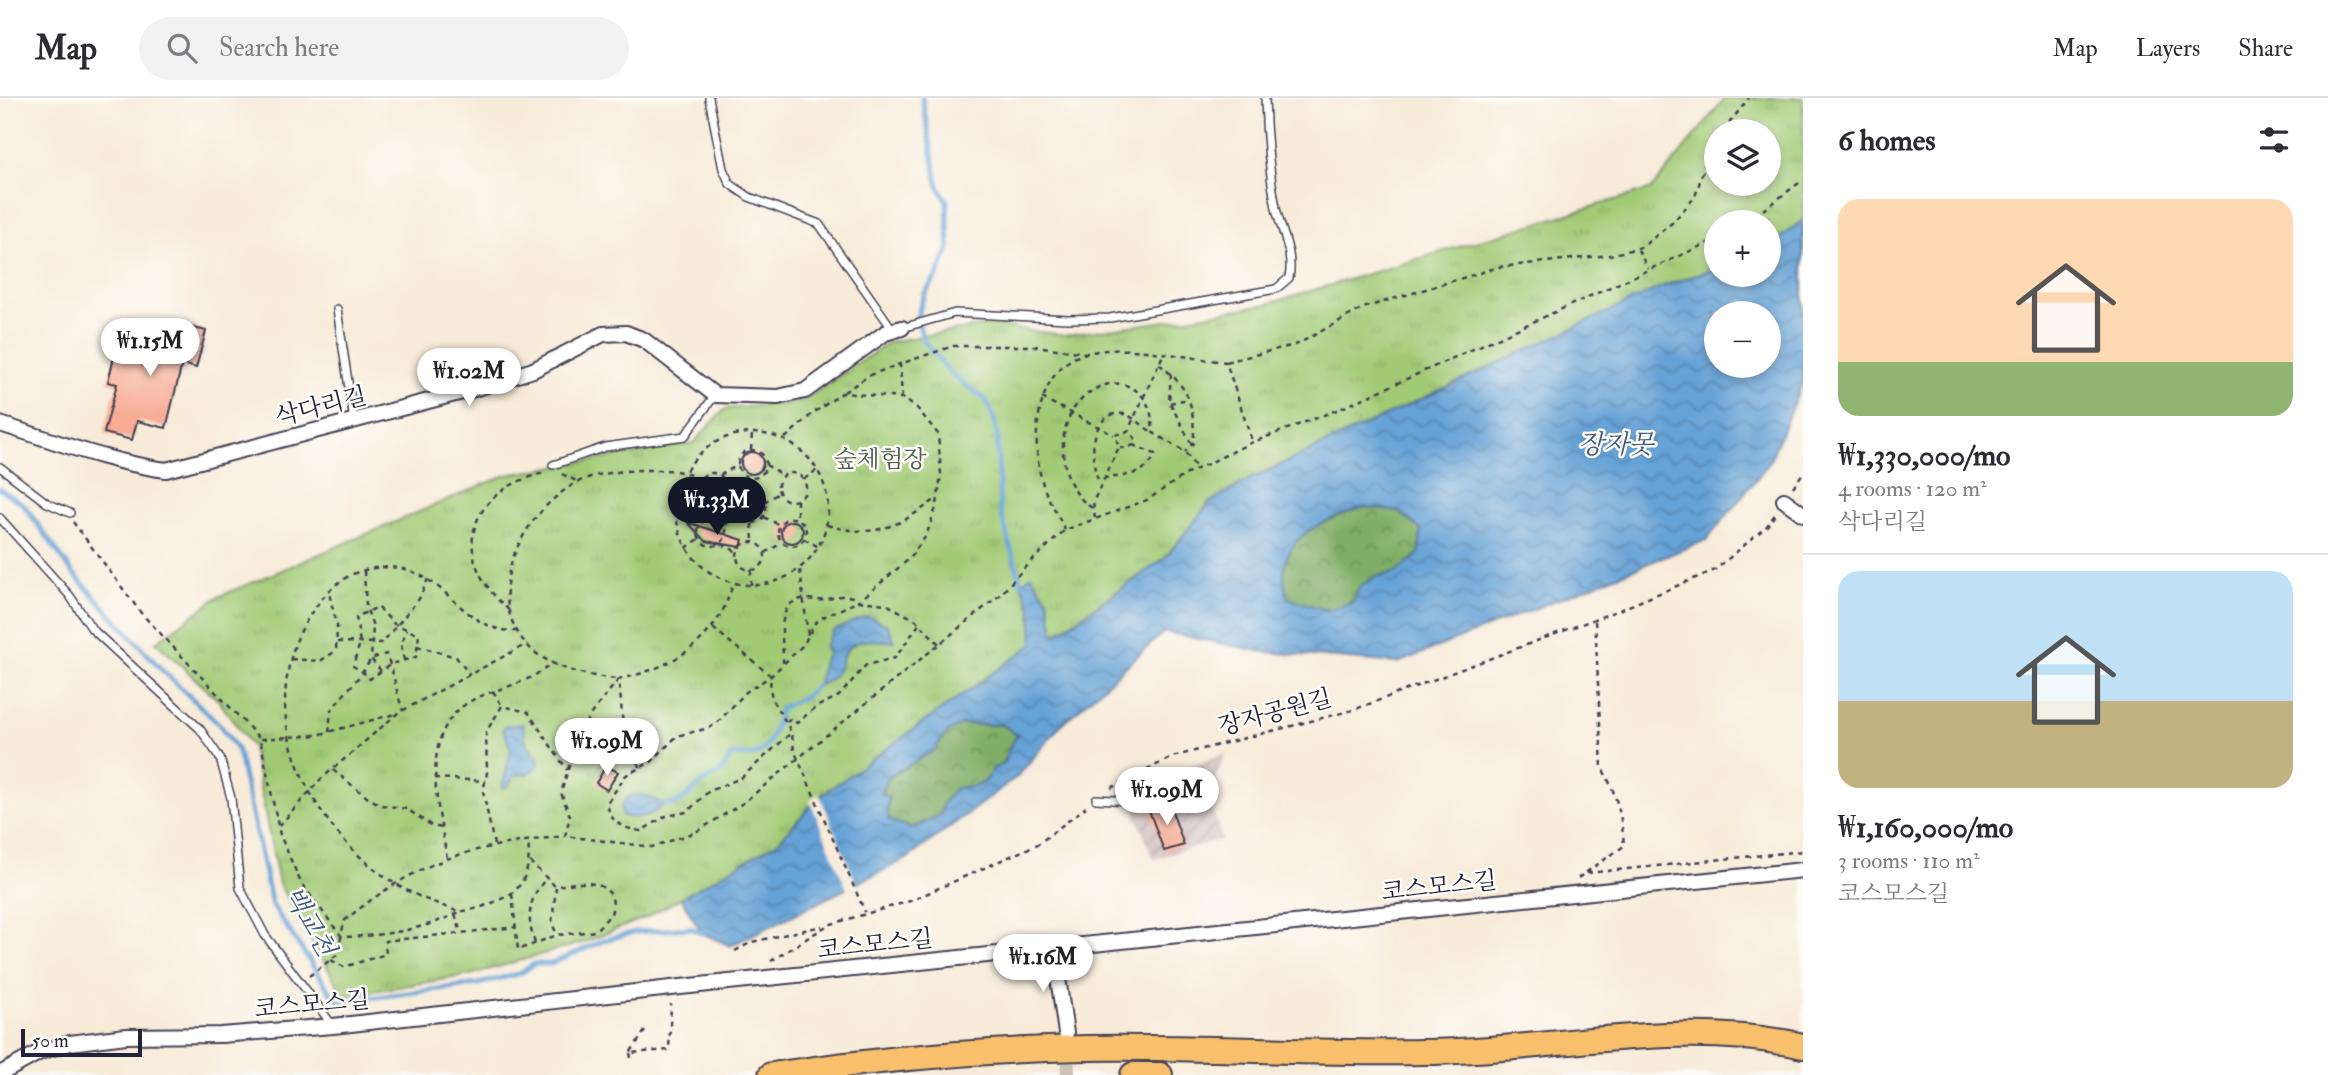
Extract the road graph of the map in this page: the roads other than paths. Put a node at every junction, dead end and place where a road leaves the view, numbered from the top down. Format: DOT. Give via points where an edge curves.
graph roads {
  1 [pos="709,98"];
  2 [pos="1265,98"];
  3 [pos="337,309"];
  4 [pos="898,329"];
  5 [pos="715,395"];
  6 [pos="354,421"];
  7 [pos="0,424"];
  8 [pos="0,467"];
  9 [pos="552,469"];
  10 [pos="1784,500"];
  11 [pos="70,513"];
  12 [pos="1803,513"];
  13 [pos="0,518"];
  14 [pos="1178,786"];
  15 [pos="1096,799"];
  16 [pos="1803,870"];
  17 [pos="1054,950"];
  18 [pos="333,1026"];
  19 [pos="1066,1033"];
  20 [pos="1803,1046"];
  21 [pos="0,1074"];
  22 [pos="771,1075"];
  23 [pos="1133,1075"];
  24 [pos="1160,1075"];
  1 -- 4 [label="lane" via="730,184 749,197 819,224"];
  2 -- 4 [label="lane" via="1267,152 1277,212 1292,261 1289,278 1276,289 1110,318 955,313"];
  3 -- 6 [label="lane"];
  4 -- 5 [label="street" via="884,333 805,391 778,397"];
  5 -- 6 [label="street, 삭다리길" via="644,340 626,333 603,334 533,370"];
  5 -- 9 [label="lane" via="685,436 605,447"];
  6 -- 7 [label="street, 삭다리길" via="166,470 62,445"];
  8 -- 11 [label="lane" via="47,503"];
  10 -- 12 [label="street"];
  13 -- 18 [label="lane" via="70,596 92,629 200,729 220,758 231,798 240,888 265,936"];
  14 -- 15 [label="lane" via="1130,801"];
  16 -- 17 [label="street, 코스모스길"];
  17 -- 18 [label="street, 코스모스길"];
  17 -- 19 [label="street"];
  18 -- 21 [label="street, 코스모스길" via="70,1043 40,1052"];
  20 -- 22 [label="highway" via="1747,1035 1688,1034 1489,1051 1086,1048 955,1055"];
  23 -- 24 [label="highway"];
}
